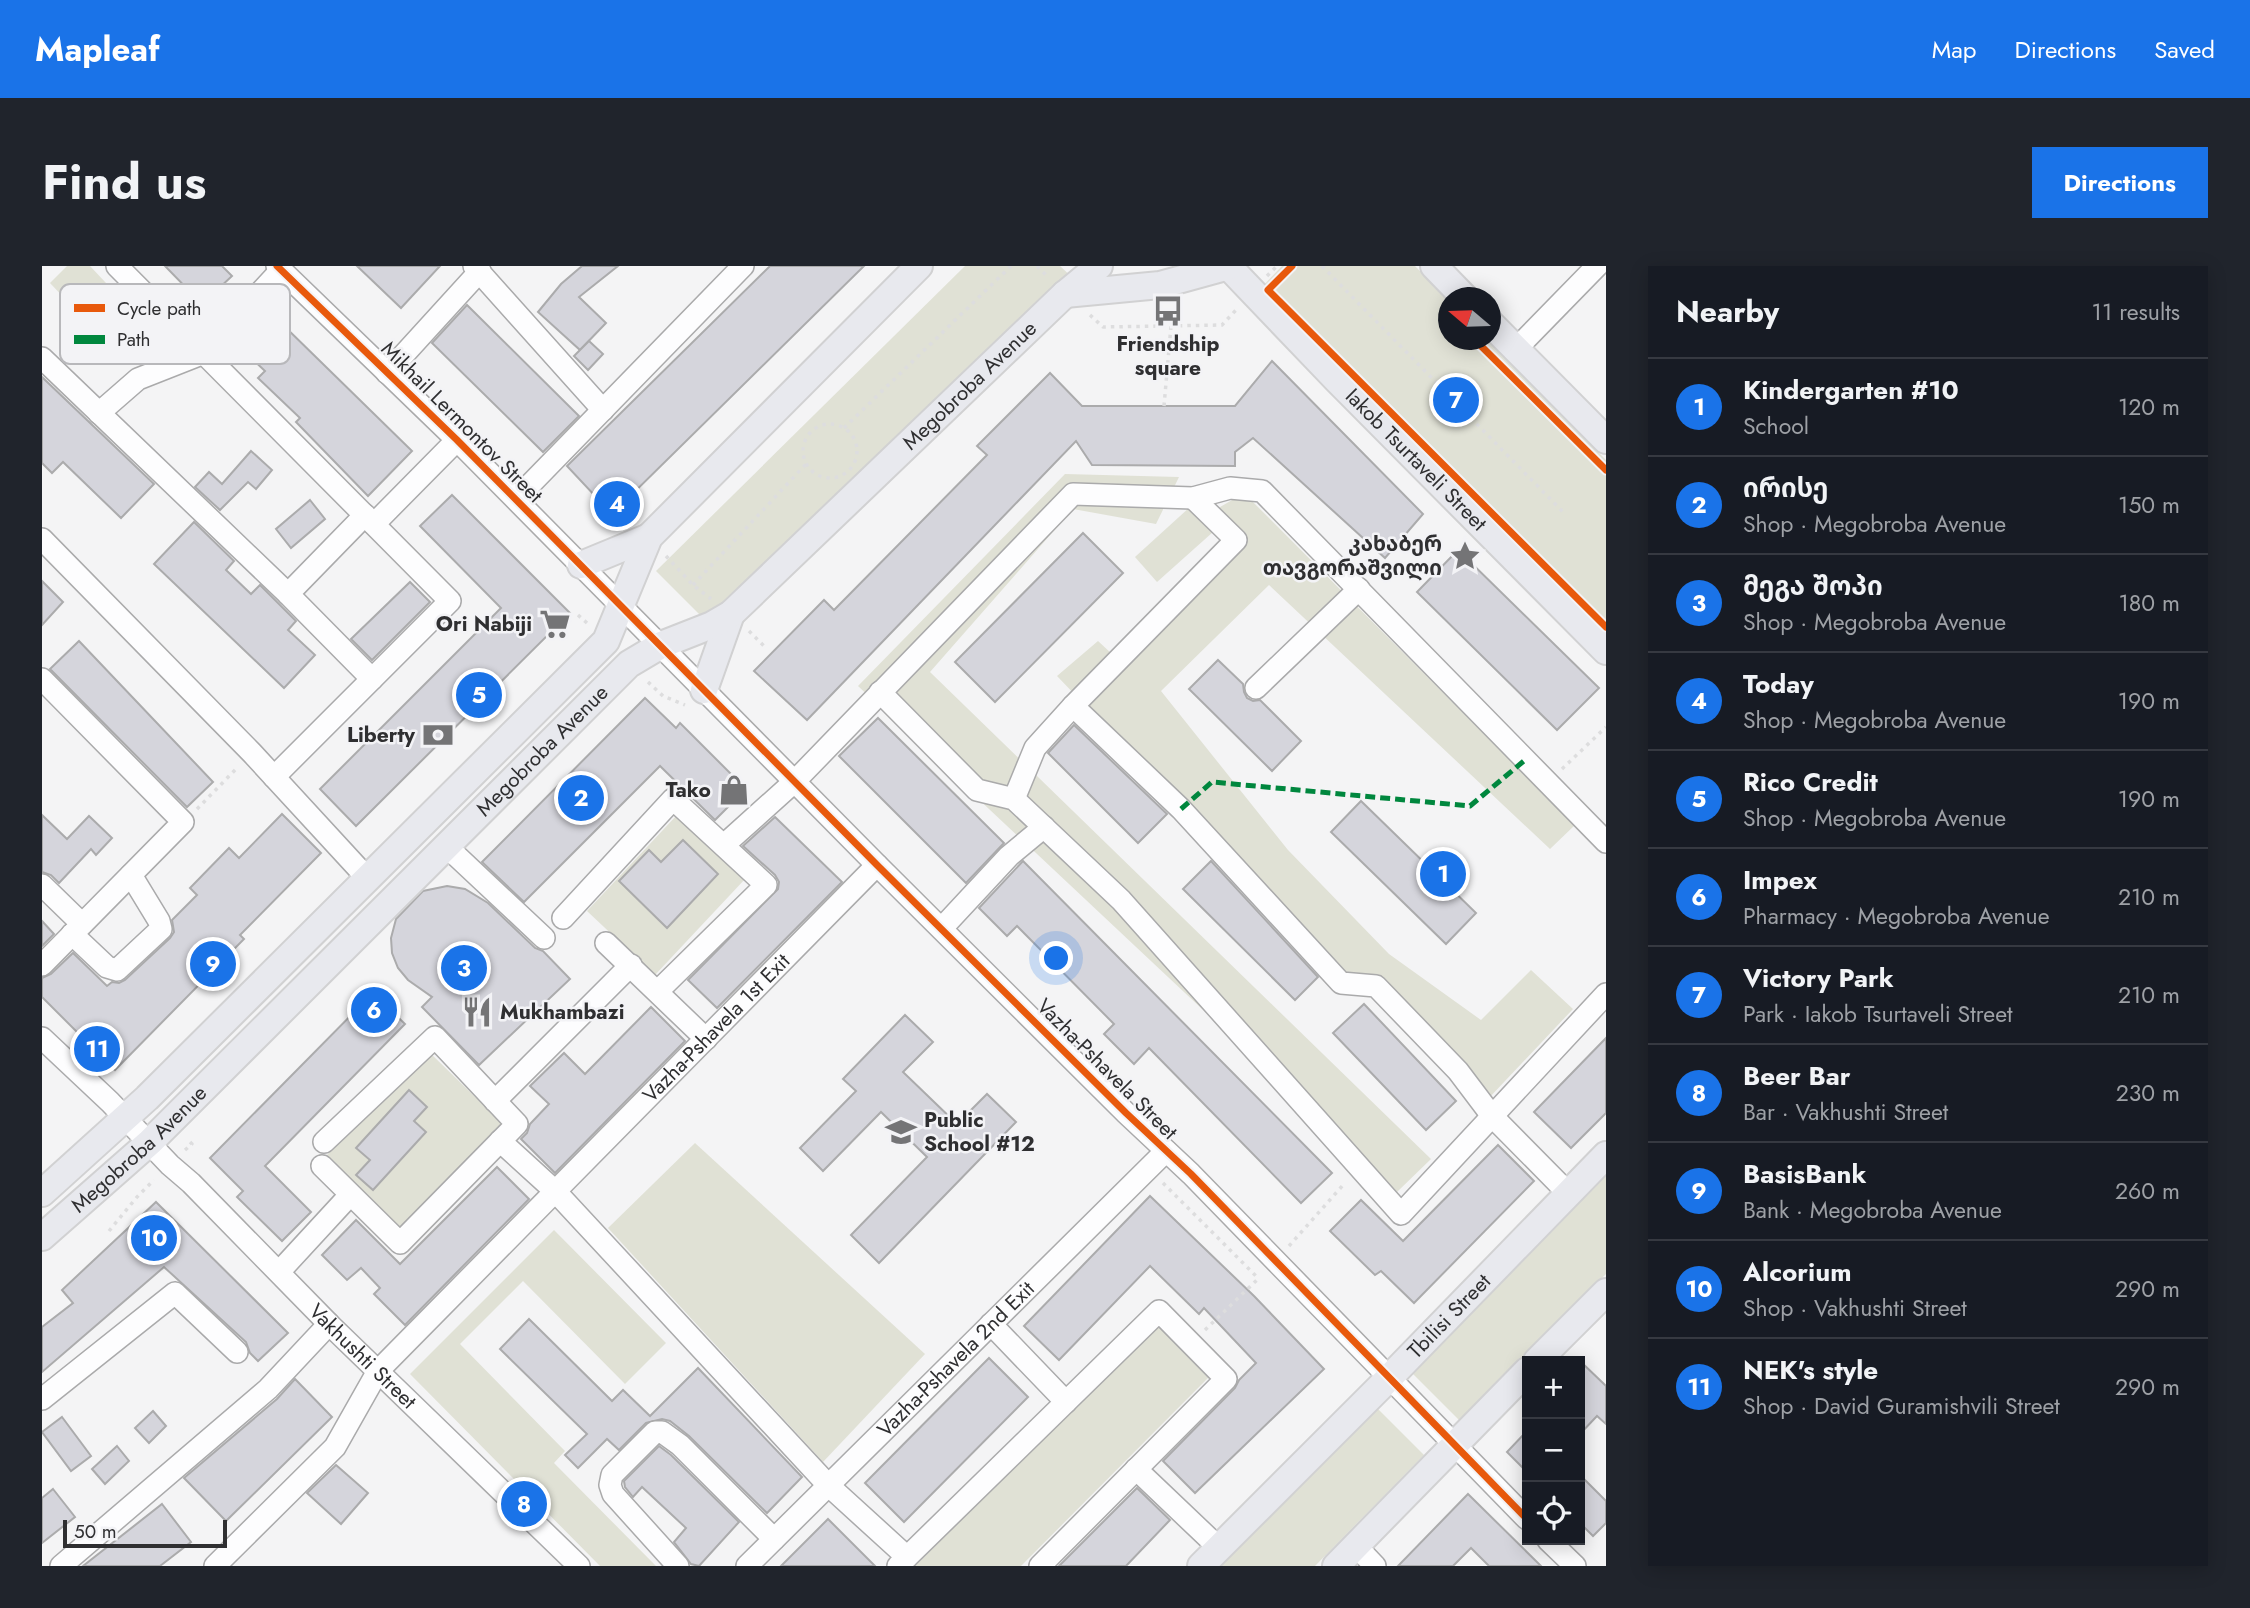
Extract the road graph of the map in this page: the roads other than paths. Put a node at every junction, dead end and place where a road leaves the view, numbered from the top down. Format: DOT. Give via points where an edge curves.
graph roads {
  1 [pos="117,266"];
  2 [pos="743,266"];
  3 [pos="919,266"];
  4 [pos="1099,266"];
  5 [pos="1229,266"];
  6 [pos="1434,266"];
  7 [pos="1597,266"];
  8 [pos="279,268"];
  9 [pos="477,269"];
  10 [pos="135,284"];
  11 [pos="265,284"];
  12 [pos="1454,287"];
  13 [pos="1065,294"];
  14 [pos="1501,334"];
  15 [pos="1516,349"];
  16 [pos="42,358"];
  17 [pos="176,364"];
  18 [pos="215,364"];
  19 [pos="387,373"];
  20 [pos="603,410"];
  21 [pos="99,413"];
  22 [pos="457,440"];
  23 [pos="1606,440"];
  24 [pos="1194,498"];
  25 [pos="516,499"];
  26 [pos="370,519"];
  27 [pos="649,537"];
  28 [pos="42,539"];
  29 [pos="581,565"];
  30 [pos="1359,589"];
  31 [pos="288,594"];
  32 [pos="621,605"];
  33 [pos="731,614"];
  34 [pos="661,645"];
  35 [pos="1606,651"];
  36 [pos="42,679"];
  37 [pos="372,679"];
  38 [pos="1256,688"];
  39 [pos="704,690"];
  40 [pos="880,692"];
  41 [pos="1073,706"];
  42 [pos="274,777"];
  43 [pos="794,782"];
  44 [pos="1014,799"];
  45 [pos="1044,827"];
  46 [pos="1606,842"];
  47 [pos="724,845"];
  48 [pos="446,846"];
  49 [pos="877,865"];
  50 [pos="131,875"];
  51 [pos="368,878"];
  52 [pos="42,885"];
  53 [pos="563,918"];
  54 [pos="942,928"];
  55 [pos="77,929"];
  56 [pos="544,938"];
  57 [pos="606,943"];
  58 [pos="42,965"];
  59 [pos="631,965"];
  60 [pos="658,991"];
  61 [pos="1606,994"];
  62 [pos="42,1038"];
  63 [pos="706,1039"];
  64 [pos="495,1101"];
  65 [pos="1492,1116"];
  66 [pos="127,1118"];
  67 [pos="500,1141"];
  68 [pos="150,1142"];
  69 [pos="324,1142"];
  70 [pos="1166,1151"];
  71 [pos="1606,1155"];
  72 [pos="322,1166"];
  73 [pos="555,1191"];
  74 [pos="42,1193"];
  75 [pos="1568,1193"];
  76 [pos="351,1195"];
  77 [pos="42,1237"];
  78 [pos="279,1272"];
  79 [pos="1606,1292"];
  80 [pos="330,1324"];
  81 [pos="991,1324"];
  82 [pos="237,1352"];
  83 [pos="1542,1356"];
  84 [pos="378,1371"];
  85 [pos="1522,1376"];
  86 [pos="1390,1377"];
  87 [pos="42,1399"];
  88 [pos="1066,1402"];
  89 [pos="1455,1443"];
  90 [pos="1136,1469"];
  91 [pos="828,1485"];
  92 [pos="1522,1514"];
  93 [pos="774,1539"];
  94 [pos="1553,1545"];
  95 [pos="1356,1546"];
  96 [pos="1210,1557"];
  97 [pos="902,1562"];
  98 [pos="61,1566"];
  99 [pos="215,1566"];
  100 [pos="579,1566"];
  101 [pos="678,1566"];
  102 [pos="747,1566"];
  103 [pos="1040,1566"];
  104 [pos="1336,1566"];
  105 [pos="1375,1566"];
  106 [pos="1575,1566"];
  1 -- 10 [label="street"];
  2 -- 20 [label="street"];
  3 -- 27 [label="main road, Megobroba Avenue"];
  4 -- 13 [label="main road, Megobroba Avenue"];
  5 -- 13 [label="main road" via="1160,285"];
  5 -- 35 [label="main road, Iakob Tsurtaveli Street"];
  6 -- 12 [label="main road"];
  7 -- 15 [label="street"];
  8 -- 11 [label="street"];
  8 -- 19 [label="street, Mikhail Lermontov Street"];
  9 -- 19 [label="street"];
  9 -- 20 [label="street"];
  13 -- 33 [label="main road, Megobroba Avenue"];
  14 -- 15 [label="main road"];
  15 -- 23 [label="main road"];
  16 -- 21 [label="street"];
  17 -- 21 [label="street" via="138,379"];
  18 -- 26 [label="street"];
  19 -- 22 [label="street, Mikhail Lermontov Street"];
  20 -- 25 [label="street"];
  21 -- 31 [label="street"];
  22 -- 25 [label="street, Mikhail Lermontov Street"];
  22 -- 26 [label="street"];
  24 -- 30 [label="street" via="1230,488 1262,491"];
  24 -- 40 [label="street" via="1073,494"];
  24 -- 41 [label="street" via="1236,540"];
  25 -- 29 [label="street, Mikhail Lermontov Street"];
  26 -- 31 [label="street"];
  26 -- 37 [label="street" via="450,601"];
  27 -- 29 [label="main road"];
  27 -- 32 [label="main road, Megobroba Avenue"];
  28 -- 42 [label="street"];
  29 -- 32 [label="street, Mikhail Lermontov Street"];
  30 -- 38 [label="street"];
  30 -- 46 [label="street"];
  31 -- 37 [label="street"];
  32 -- 34 [label="street, Mikhail Lermontov Street"];
  32 -- 51 [label="main road, Megobroba Avenue" via="606,641"];
  33 -- 34 [label="main road, Megobroba Avenue"];
  33 -- 39 [label="main road"];
  34 -- 39 [label="street, Vazha-Pshavela Street"];
  34 -- 48 [label="main road, Megobroba Avenue" via="629,664"];
  36 -- 50 [label="street" via="183,822"];
  37 -- 42 [label="street"];
  39 -- 43 [label="street, Vazha-Pshavela Street"];
  40 -- 43 [label="street"];
  40 -- 44 [label="street" via="977,790"];
  41 -- 44 [label="street" via="1035,748"];
  41 -- 65 [label="street" via="1181,809 1342,983 1376,986 1458,1071"];
  42 -- 51 [label="street"];
  43 -- 47 [label="street"];
  43 -- 49 [label="street, Vazha-Pshavela Street"];
  44 -- 45 [label="street"];
  45 -- 54 [label="street" via="1009,856"];
  45 -- 65 [label="street" via="1121,900 1401,1214"];
  47 -- 53 [label="street" via="673,799"];
  47 -- 60 [label="street" via="766,884"];
  48 -- 56 [label="street"];
  48 -- 68 [label="main road, Megobroba Avenue"];
  49 -- 54 [label="street, Vazha-Pshavela Street"];
  49 -- 63 [label="street, Vazha-Pshavela 1st Exit"];
  50 -- 55 [label="street"];
  50 -- 55 [label="street" via="161,929 117,970 107,967"];
  51 -- 66 [label="main road, Megobroba Avenue"];
  52 -- 55 [label="street"];
  54 -- 70 [label="street, Vazha-Pshavela Street"];
  55 -- 58 [label="street"];
  57 -- 59 [label="street"];
  59 -- 60 [label="street"];
  59 -- 64 [label="street"];
  60 -- 63 [label="street"];
  61 -- 65 [label="street"];
  62 -- 66 [label="street, Vakhushti Street"];
  63 -- 73 [label="street, Vazha-Pshavela 1st Exit"];
  64 -- 67 [label="street" via="516,1124"];
  64 -- 69 [label="street" via="435,1037"];
  65 -- 75 [label="street"];
  66 -- 68 [label="street, Vakhushti Street"];
  66 -- 74 [label="main road, Megobroba Avenue"];
  67 -- 73 [label="street"];
  67 -- 76 [label="street" via="400,1243"];
  68 -- 77 [label="main road, Megobroba Avenue"];
  68 -- 78 [label="street, Vakhushti Street"];
  70 -- 81 [label="street, Vazha-Pshavela 2nd Exit"];
  70 -- 86 [label="street, Vazha-Pshavela Street"];
  71 -- 75 [label="main road, Tbilisi Street"];
  72 -- 76 [label="street"];
  73 -- 84 [label="street, Vazha-Pshavela 1st Exit"];
  73 -- 91 [label="street"];
  75 -- 86 [label="main road, Tbilisi Street"];
  76 -- 78 [label="street"];
  78 -- 80 [label="street, Vakhushti Street"];
  79 -- 83 [label="main road"];
  80 -- 84 [label="street, Vakhushti Street"];
  80 -- 98 [label="street" via="268,1389"];
  81 -- 88 [label="street"];
  81 -- 91 [label="street, Vazha-Pshavela 2nd Exit"];
  82 -- 87 [label="street" via="175,1293"];
  84 -- 99 [label="street, Vazha-Pshavela 1st Exit" via="335,1447"];
  84 -- 100 [label="street, Vakhushti Street"];
  85 -- 89 [label="main road"];
  86 -- 89 [label="street, Vazha-Pshavela Street"];
  86 -- 96 [label="main road, Tbilisi Street"];
  88 -- 90 [label="street" via="1159,1311 1226,1379"];
  88 -- 97 [label="street"];
  89 -- 92 [label="street, Vazha-Pshavela Street"];
  89 -- 95 [label="main road"];
  90 -- 96 [label="street"];
  90 -- 103 [label="street"];
  91 -- 93 [label="street, Vazha-Pshavela 2nd Exit"];
  91 -- 97 [label="street"];
  93 -- 101 [label="street" via="680,1445 655,1432 612,1475 610,1485"];
  93 -- 102 [label="street, Vazha-Pshavela 2nd Exit"];
  94 -- 106 [label="street"];
  95 -- 104 [label="main road"];
  95 -- 105 [label="street"];
}
